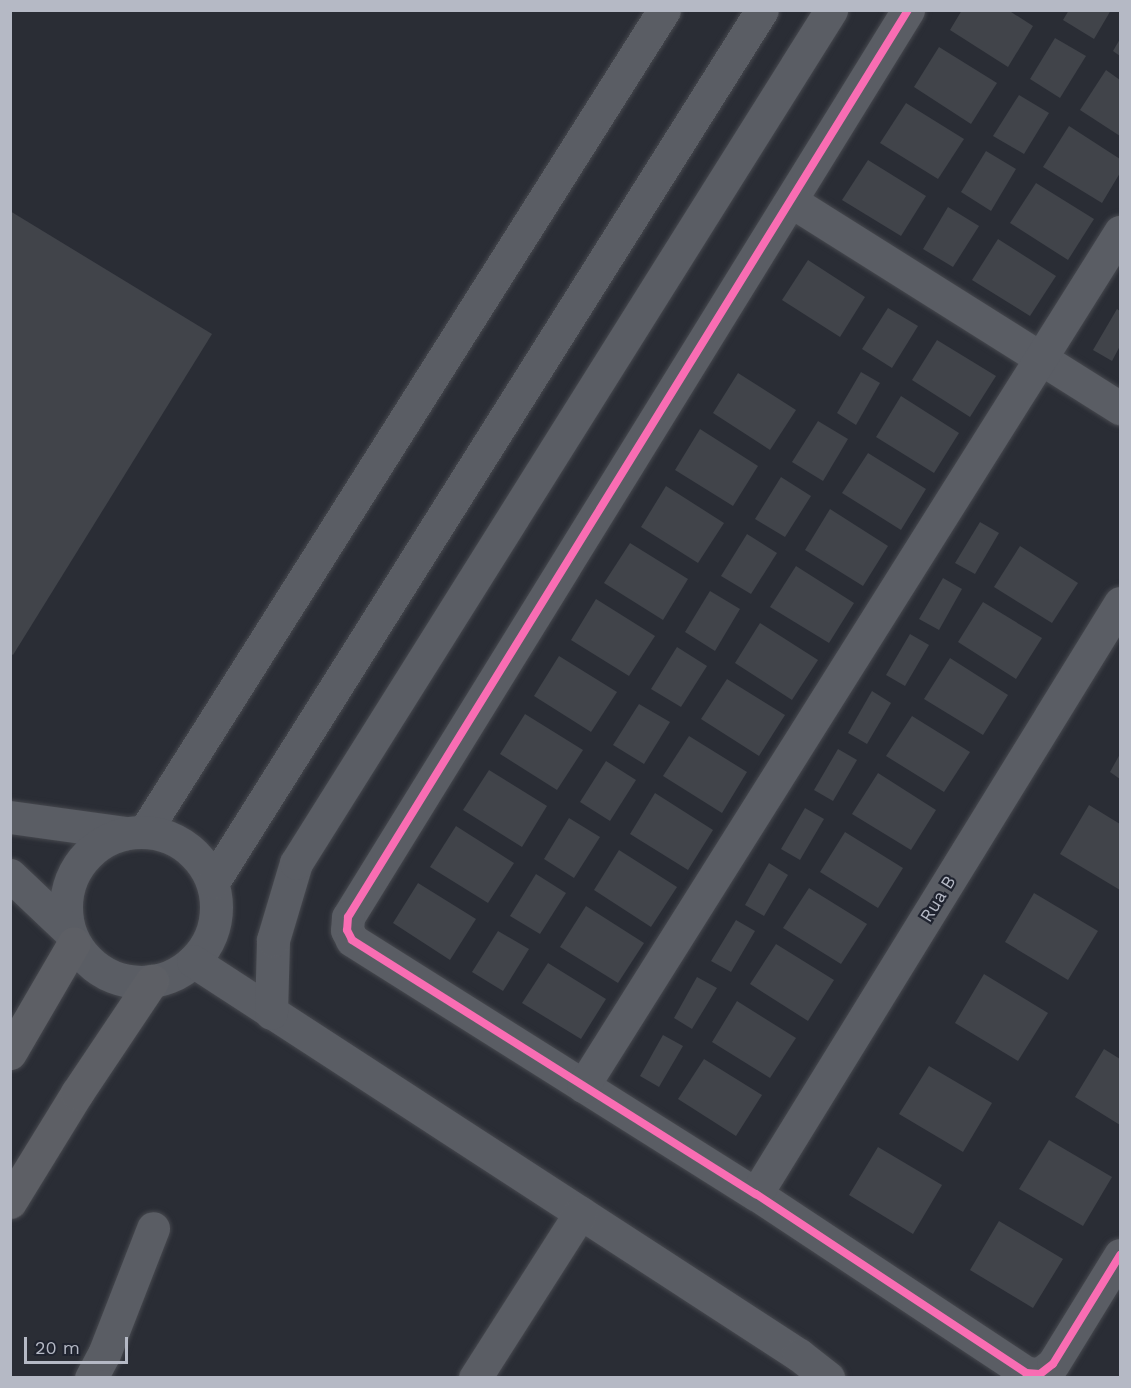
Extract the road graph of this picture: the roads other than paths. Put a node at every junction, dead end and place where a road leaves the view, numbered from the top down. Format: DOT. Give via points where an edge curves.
graph roads {
  1 [pos="664,10"];
  2 [pos="762,10"];
  3 [pos="831,10"];
  4 [pos="908,10"];
  5 [pos="791,201"];
  6 [pos="1120,232"];
  7 [pos="1041,359"];
  8 [pos="1120,408"];
  9 [pos="1120,603"];
  10 [pos="10,817"];
  11 [pos="135,832"];
  12 [pos="10,875"];
  13 [pos="213,882"];
  14 [pos="71,936"];
  15 [pos="193,961"];
  16 [pos="152,981"];
  17 [pos="272,1012"];
  18 [pos="10,1053"];
  19 [pos="584,1086"];
  20 [pos="756,1194"];
  21 [pos="10,1202"];
  22 [pos="579,1213"];
  23 [pos="153,1228"];
  24 [pos="1120,1256"];
  25 [pos="91,1377"];
  26 [pos="475,1377"];
  27 [pos="828,1377"];
  1 -- 11 [label="street"];
  2 -- 13 [label="street"];
  3 -- 17 [label="street" via="296,863 273,940"];
  4 -- 5 [label="street"];
  5 -- 7 [label="street"];
  5 -- 19 [label="street" via="348,917 347,930 352,940"];
  6 -- 7 [label="street"];
  7 -- 8 [label="street"];
  7 -- 19 [label="street"];
  9 -- 20 [label="street, Rua B"];
  10 -- 11 [label="street"];
  11 -- 13 [label="street" via="167,836 187,847"];
  11 -- 14 [label="street" via="96,845 75,868 65,899"];
  12 -- 14 [label="street"];
  13 -- 15 [label="street" via="217,904 214,925 206,945"];
  14 -- 16 [label="street" via="87,961 107,974 129,981"];
  14 -- 18 [label="main road"];
  15 -- 16 [label="street" via="174,974"];
  15 -- 17 [label="street"];
  16 -- 21 [label="main road"];
  17 -- 22 [label="street"];
  19 -- 20 [label="street"];
  20 -- 24 [label="street" via="1026,1373 1040,1374 1053,1365"];
  22 -- 26 [label="street"];
  22 -- 27 [label="street"];
  23 -- 25 [label="street" via="104,1354"];
}
